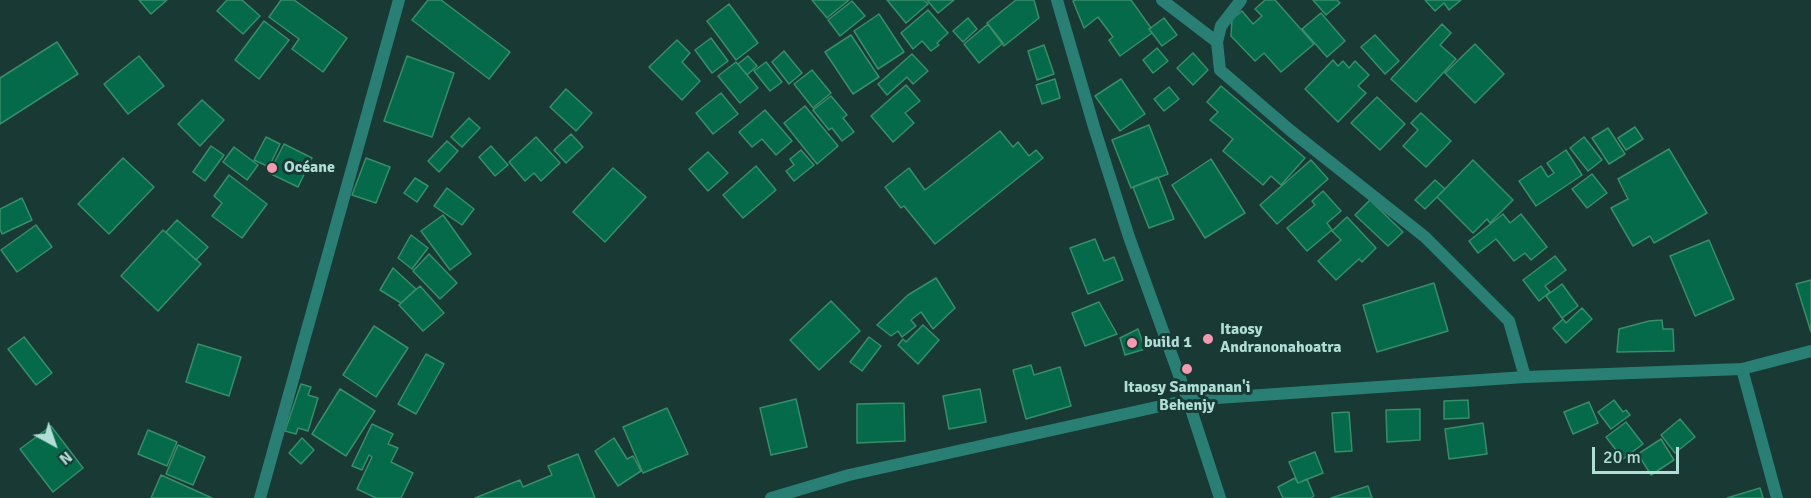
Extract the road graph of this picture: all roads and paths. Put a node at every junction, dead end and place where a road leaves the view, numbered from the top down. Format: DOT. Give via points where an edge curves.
graph roads {
  1 [pos="399,0"];
  2 [pos="1057,0"];
  3 [pos="1162,0"];
  4 [pos="1241,0"];
  5 [pos="1217,42"];
  6 [pos="1811,351"];
  7 [pos="1742,369"];
  8 [pos="1524,377"];
  9 [pos="1188,400"];
  10 [pos="260,498"];
  11 [pos="771,498"];
  12 [pos="1220,498"];
  13 [pos="1777,498"];
  1 -- 10 [label="street"];
  2 -- 9 [label="street" via="1129,237"];
  3 -- 5 [label="street"];
  4 -- 5 [label="street" via="1221,26"];
  5 -- 8 [label="street" via="1220,70 1425,237 1509,321"];
  6 -- 7 [label="street"];
  7 -- 8 [label="street"];
  7 -- 13 [label="street"];
  8 -- 9 [label="street"];
  9 -- 11 [label="street" via="849,474"];
  9 -- 12 [label="street"];
}
